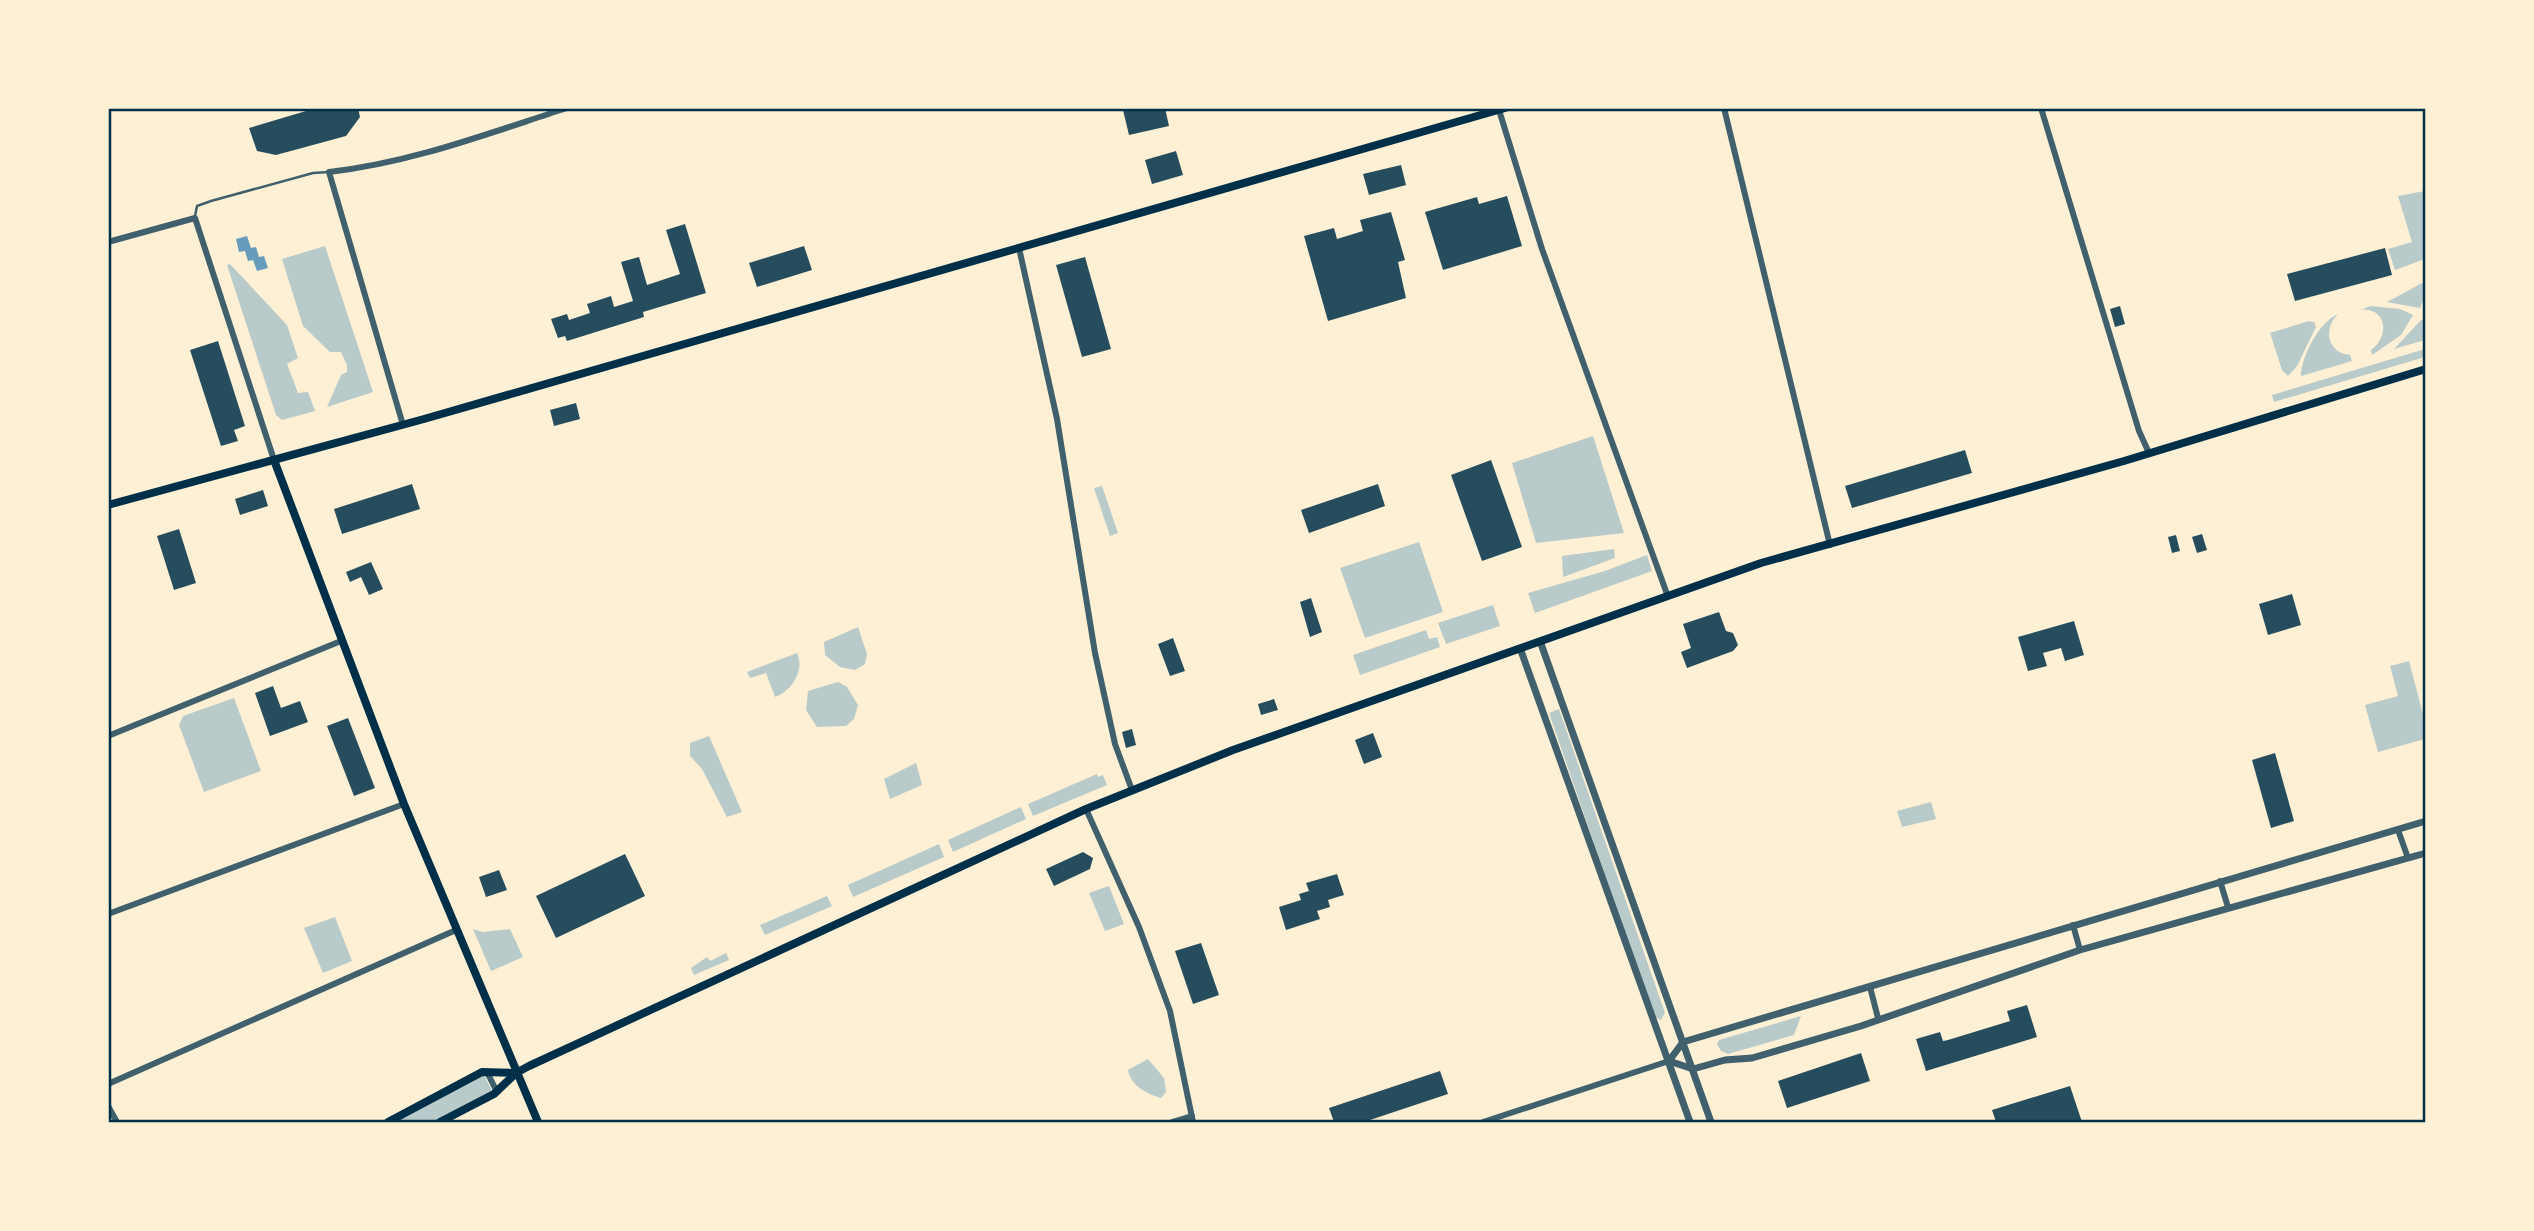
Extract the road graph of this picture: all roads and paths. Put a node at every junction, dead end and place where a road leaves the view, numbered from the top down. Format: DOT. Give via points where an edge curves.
graph roads {
  1 [pos="567,108"];
  2 [pos="1724,108"];
  3 [pos="2041,108"];
  4 [pos="1502,109"];
  5 [pos="330,172"];
  6 [pos="195,218"];
  7 [pos="108,242"];
  8 [pos="1019,248"];
  9 [pos="2426,369"];
  10 [pos="403,425"];
  11 [pos="2149,453"];
  12 [pos="274,460"];
  13 [pos="108,505"];
  14 [pos="1830,545"];
  15 [pos="1667,594"];
  16 [pos="341,641"];
  17 [pos="1540,641"];
  18 [pos="1520,648"];
  19 [pos="108,736"];
  20 [pos="1132,790"];
  21 [pos="404,804"];
  22 [pos="1086,809"];
  23 [pos="2426,821"];
  24 [pos="2398,830"];
  25 [pos="2426,853"];
  26 [pos="2407,858"];
  27 [pos="2220,881"];
  28 [pos="2228,907"];
  29 [pos="108,914"];
  30 [pos="2073,925"];
  31 [pos="456,930"];
  32 [pos="2080,950"];
  33 [pos="1870,988"];
  34 [pos="1878,1018"];
  35 [pos="1683,1042"];
  36 [pos="1669,1061"];
  37 [pos="1693,1069"];
  38 [pos="486,1072"];
  39 [pos="516,1073"];
  40 [pos="108,1084"];
  41 [pos="497,1092"];
  42 [pos="108,1106"];
  43 [pos="1192,1119"];
  44 [pos="117,1122"];
  45 [pos="388,1122"];
  46 [pos="440,1122"];
  47 [pos="538,1122"];
  48 [pos="1172,1122"];
  49 [pos="1483,1122"];
  50 [pos="1690,1122"];
  51 [pos="1711,1122"];
  1 -- 5 [label="street" via="415,157"];
  2 -- 14 [label="street"];
  3 -- 11 [label="street"];
  4 -- 8 [label="main road"];
  4 -- 15 [label="street" via="1542,249"];
  5 -- 6 [label="lane" via="211,201 197,206"];
  5 -- 10 [label="street"];
  6 -- 7 [label="street"];
  6 -- 12 [label="street"];
  8 -- 10 [label="main road"];
  8 -- 20 [label="street" via="1057,419 1097,665 1115,744"];
  9 -- 11 [label="main road"];
  10 -- 12 [label="main road"];
  11 -- 14 [label="main road"];
  12 -- 13 [label="main road"];
  12 -- 16 [label="main road"];
  14 -- 15 [label="main road"];
  15 -- 17 [label="main road"];
  16 -- 19 [label="street"];
  16 -- 21 [label="main road"];
  17 -- 18 [label="main road"];
  17 -- 35 [label="street"];
  18 -- 20 [label="main road"];
  18 -- 36 [label="street"];
  20 -- 22 [label="main road"];
  21 -- 29 [label="street"];
  21 -- 31 [label="main road"];
  22 -- 39 [label="main road"];
  22 -- 43 [label="street" via="1139,927 1170,1011"];
  23 -- 24 [label="street"];
  24 -- 26 [label="street"];
  24 -- 27 [label="street"];
  25 -- 26 [label="street"];
  26 -- 28 [label="street"];
  27 -- 28 [label="street"];
  27 -- 30 [label="street"];
  28 -- 32 [label="street"];
  30 -- 32 [label="street"];
  30 -- 33 [label="street"];
  31 -- 39 [label="main road"];
  31 -- 40 [label="street"];
  32 -- 34 [label="street"];
  33 -- 34 [label="street"];
  33 -- 35 [label="street"];
  34 -- 37 [label="street" via="1752,1058"];
  35 -- 36 [label="street"];
  35 -- 37 [label="street"];
  36 -- 37 [label="street"];
  36 -- 49 [label="street"];
  36 -- 50 [label="street"];
  37 -- 51 [label="street"];
  38 -- 39 [label="main road"];
  38 -- 41 [label="street"];
  38 -- 45 [label="main road"];
  39 -- 41 [label="main road"];
  39 -- 47 [label="main road"];
  41 -- 46 [label="main road"];
  42 -- 44 [label="street"];
  43 -- 48 [label="street"];
}
